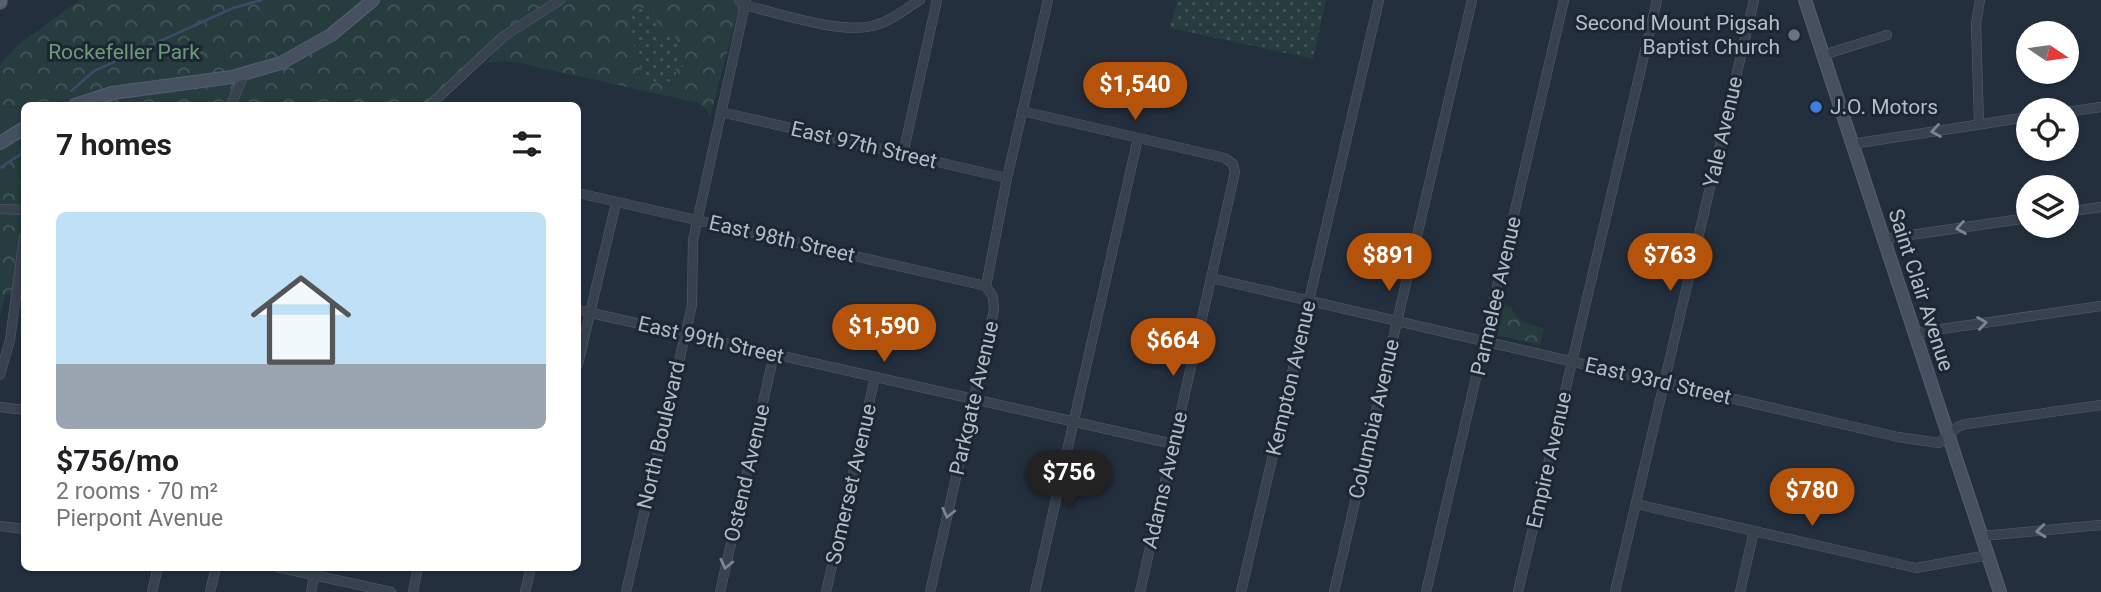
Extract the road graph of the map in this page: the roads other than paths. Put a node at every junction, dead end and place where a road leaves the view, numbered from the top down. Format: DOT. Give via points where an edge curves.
graph roads {
  1 [pos="373,0"];
  2 [pos="560,0"];
  3 [pos="920,0"];
  4 [pos="937,0"];
  5 [pos="1048,0"];
  6 [pos="1379,0"];
  7 [pos="1472,0"];
  8 [pos="1564,0"];
  9 [pos="1657,0"];
  10 [pos="1754,0"];
  11 [pos="1805,0"];
  12 [pos="1980,0"];
  13 [pos="743,2"];
  14 [pos="1887,35"];
  15 [pos="1823,55"];
  16 [pos="244,74"];
  17 [pos="441,101"];
  18 [pos="84,102"];
  19 [pos="232,102"];
  20 [pos="2101,107"];
  21 [pos="2079,110"];
  22 [pos="1022,111"];
  23 [pos="720,112"];
  24 [pos="2016,119"];
  25 [pos="1979,124"];
  26 [pos="21,130"];
  27 [pos="1138,138"];
  28 [pos="0,143"];
  29 [pos="1852,144"];
  30 [pos="903,154"];
  31 [pos="1007,178"];
  32 [pos="581,194"];
  33 [pos="616,203"];
  34 [pos="2101,206"];
  35 [pos="0,209"];
  36 [pos="21,210"];
  37 [pos="2079,210"];
  38 [pos="697,220"];
  39 [pos="2016,220"];
  40 [pos="1884,239"];
  41 [pos="21,259"];
  42 [pos="1211,278"];
  43 [pos="986,286"];
  44 [pos="1308,301"];
  45 [pos="2101,306"];
  46 [pos="14,311"];
  47 [pos="581,311"];
  48 [pos="21,312"];
  49 [pos="589,313"];
  50 [pos="1397,322"];
  51 [pos="1914,333"];
  52 [pos="684,335"];
  53 [pos="1485,342"];
  54 [pos="581,350"];
  55 [pos="774,354"];
  56 [pos="1572,362"];
  57 [pos="0,374"];
  58 [pos="875,377"];
  59 [pos="1665,383"];
  60 [pos="974,399"];
  61 [pos="2101,405"];
  62 [pos="0,407"];
  63 [pos="21,410"];
  64 [pos="1074,422"];
  65 [pos="1949,435"];
  66 [pos="1173,443"];
  67 [pos="1636,504"];
  68 [pos="2101,525"];
  69 [pos="0,526"];
  70 [pos="21,529"];
  71 [pos="1754,531"];
  72 [pos="1982,537"];
  73 [pos="1988,555"];
  74 [pos="157,571"];
  75 [pos="215,571"];
  76 [pos="316,571"];
  77 [pos="417,571"];
  78 [pos="530,571"];
  79 [pos="152,592"];
  80 [pos="210,592"];
  81 [pos="311,592"];
  82 [pos="391,592"];
  83 [pos="413,592"];
  84 [pos="526,592"];
  85 [pos="626,592"];
  86 [pos="720,592"];
  87 [pos="826,592"];
  88 [pos="930,592"];
  89 [pos="1035,592"];
  90 [pos="1140,592"];
  91 [pos="1241,592"];
  92 [pos="1334,592"];
  93 [pos="1426,592"];
  94 [pos="1518,592"];
  95 [pos="1615,592"];
  96 [pos="1740,592"];
  97 [pos="2000,592"];
  1 -- 16 [label="main road" via="313,46 286,61"];
  2 -- 17 [label="street" via="504,36"];
  3 -- 13 [label="street" via="872,26 855,28"];
  4 -- 30 [label="street"];
  5 -- 22 [label="street, Parkgate Avenue"];
  6 -- 44 [label="street, Kempton Avenue"];
  7 -- 50 [label="street, Columbia Avenue"];
  8 -- 53 [label="street, Parmelee Avenue"];
  9 -- 56 [label="street, Empire Avenue"];
  10 -- 59 [label="street, Yale Avenue"];
  11 -- 15 [label="main road, Saint Clair Avenue"];
  12 -- 25 [label="street" via="1976,24"];
  13 -- 23 [label="street, North Boulevard"];
  14 -- 15 [label="street"];
  15 -- 29 [label="main road, Saint Clair Avenue"];
  16 -- 18 [label="main road" via="129,90"];
  16 -- 19 [label="street"];
  20 -- 21 [label="street"];
  22 -- 27 [label="street"];
  22 -- 31 [label="street, Parkgate Avenue"];
  23 -- 30 [label="street, East 97th Street"];
  23 -- 38 [label="street, North Boulevard"];
  24 -- 25 [label="street"];
  25 -- 29 [label="street, one-way"];
  26 -- 28 [label="main road"];
  27 -- 42 [label="street, Adams Avenue" via="1225,158 1233,164"];
  27 -- 64 [label="street"];
  29 -- 40 [label="main road, Saint Clair Avenue"];
  30 -- 31 [label="street, East 97th Street"];
  31 -- 43 [label="street, Parkgate Avenue"];
  32 -- 33 [label="street, East 98th Street"];
  33 -- 38 [label="street, East 98th Street"];
  33 -- 49 [label="street"];
  34 -- 37 [label="street"];
  35 -- 36 [label="street"];
  38 -- 43 [label="street, East 98th Street"];
  38 -- 52 [label="street, North Boulevard" via="692,240 692,305"];
  39 -- 40 [label="street, one-way"];
  40 -- 51 [label="main road, Saint Clair Avenue"];
  41 -- 46 [label="street"];
  42 -- 44 [label="street, East 93rd Street"];
  42 -- 66 [label="street, Adams Avenue"];
  43 -- 60 [label="street, Parkgate Avenue" via="994,310"];
  44 -- 50 [label="street, East 93rd Street"];
  44 -- 91 [label="street, Kempton Avenue"];
  51 -- 45 [label="street, one-way"];
  46 -- 48 [label="street"];
  46 -- 57 [label="street"];
  47 -- 49 [label="street, East 99th Street"];
  49 -- 52 [label="street, East 99th Street"];
  49 -- 54 [label="street"];
  50 -- 53 [label="street, East 93rd Street"];
  50 -- 92 [label="street, Columbia Avenue"];
  51 -- 65 [label="main road, Saint Clair Avenue"];
  52 -- 55 [label="street, East 99th Street"];
  52 -- 85 [label="street, North Boulevard"];
  53 -- 56 [label="street, East 93rd Street"];
  53 -- 93 [label="street, Parmelee Avenue"];
  55 -- 58 [label="street, East 99th Street"];
  55 -- 86 [label="street, Ostend Avenue, one-way"];
  56 -- 59 [label="street, East 93rd Street"];
  56 -- 94 [label="street, Empire Avenue"];
  58 -- 60 [label="street, East 99th Street"];
  58 -- 87 [label="street, Somerset Avenue"];
  59 -- 65 [label="street, East 93rd Street" via="1898,437 1939,443"];
  59 -- 67 [label="street, Yale Avenue"];
  60 -- 64 [label="street, East 99th Street"];
  60 -- 88 [label="street, Parkgate Avenue, one-way"];
  61 -- 65 [label="street, East 93rd Street" via="1966,424"];
  62 -- 63 [label="street"];
  64 -- 66 [label="street, East 99th Street"];
  64 -- 89 [label="street"];
  65 -- 72 [label="main road, Saint Clair Avenue"];
  66 -- 90 [label="street, Adams Avenue"];
  67 -- 71 [label="street"];
  67 -- 95 [label="street, Yale Avenue"];
  68 -- 72 [label="street, one-way"];
  69 -- 70 [label="street"];
  71 -- 73 [label="street" via="1916,568"];
  71 -- 96 [label="street"];
  72 -- 73 [label="main road, Saint Clair Avenue"];
  73 -- 97 [label="main road, Saint Clair Avenue"];
  74 -- 79 [label="street"];
  75 -- 80 [label="street"];
  76 -- 81 [label="street"];
  76 -- 82 [label="street"];
  77 -- 83 [label="street"];
  78 -- 84 [label="street"];
}
